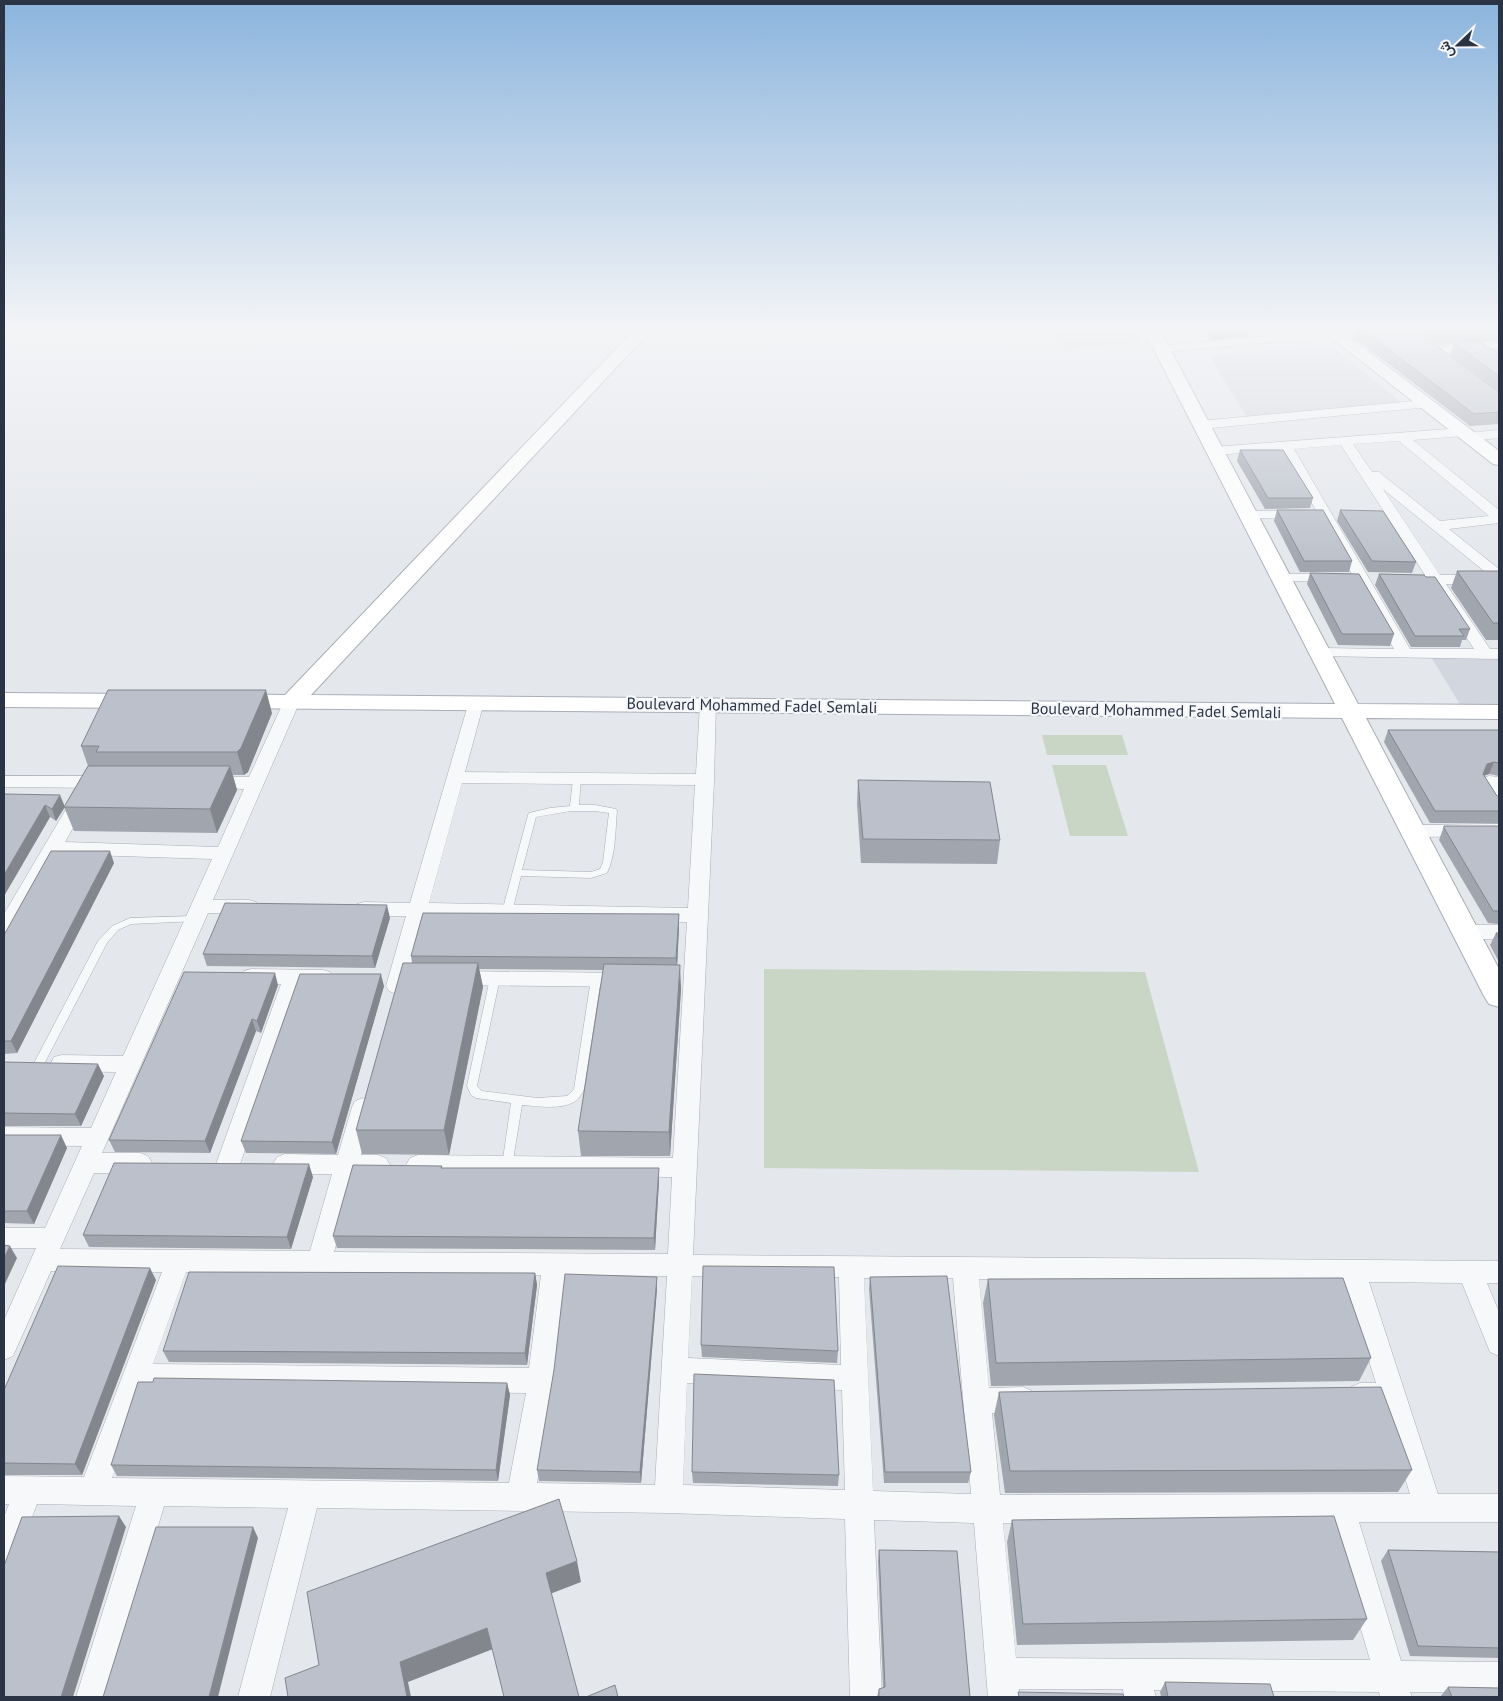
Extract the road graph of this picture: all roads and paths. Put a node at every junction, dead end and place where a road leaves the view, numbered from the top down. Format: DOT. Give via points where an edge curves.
graph roads {
  1 [pos="570,407"];
  2 [pos="1192,407"];
  3 [pos="1389,407"];
  4 [pos="1430,407"];
  5 [pos="1328,413"];
  6 [pos="1201,425"];
  7 [pos="1348,434"];
  8 [pos="1465,434"];
  9 [pos="1499,434"];
  10 [pos="1402,437"];
  11 [pos="1286,446"];
  12 [pos="1215,451"];
  13 [pos="1499,460"];
  14 [pos="1359,464"];
  15 [pos="1326,514"];
  16 [pos="1345,514"];
  17 [pos="1373,514"];
  18 [pos="1392,514"];
  19 [pos="1248,515"];
  20 [pos="1499,518"];
  21 [pos="1437,526"];
  22 [pos="1281,578"];
  23 [pos="1362,578"];
  24 [pos="1380,578"];
  25 [pos="1499,578"];
  26 [pos="1407,579"];
  27 [pos="1434,579"];
  28 [pos="1320,653"];
  29 [pos="1405,654"];
  30 [pos="1492,654"];
  31 [pos="4,700"];
  32 [pos="163,701"];
  33 [pos="212,701"];
  34 [pos="292,701"];
  35 [pos="476,702"];
  36 [pos="708,704"];
  37 [pos="1351,712"];
  38 [pos="1499,712"];
  39 [pos="455,777"];
  40 [pos="577,779"];
  41 [pos="705,780"];
  42 [pos="4,782"];
  43 [pos="90,782"];
  44 [pos="120,782"];
  45 [pos="1499,782"];
  46 [pos="187,783"];
  47 [pos="255,783"];
  48 [pos="1499,803"];
  49 [pos="574,809"];
  50 [pos="1499,830"];
  51 [pos="1413,832"];
  52 [pos="52,848"];
  53 [pos="224,853"];
  54 [pos="517,873"];
  55 [pos="270,907"];
  56 [pos="349,909"];
  57 [pos="418,910"];
  58 [pos="507,912"];
  59 [pos="198,913"];
  60 [pos="698,915"];
  61 [pos="4,931"];
  62 [pos="1466,932"];
  63 [pos="1499,932"];
  64 [pos="228,976"];
  65 [pos="294,976"];
  66 [pos="342,977"];
  67 [pos="408,978"];
  68 [pos="495,978"];
  69 [pos="596,979"];
  70 [pos="645,980"];
  71 [pos="1499,996"];
  72 [pos="391,1006"];
  73 [pos="30,1063"];
  74 [pos="130,1064"];
  75 [pos="367,1090"];
  76 [pos="517,1100"];
  77 [pos="4,1136"];
  78 [pos="98,1137"];
  79 [pos="86,1163"];
  80 [pos="162,1164"];
  81 [pos="238,1164"];
  82 [pos="346,1165"];
  83 [pos="507,1166"];
  84 [pos="685,1168"];
  85 [pos="4,1238"];
  86 [pos="48,1249"];
  87 [pos="178,1261"];
  88 [pos="319,1262"];
  89 [pos="555,1264"];
  90 [pos="680,1265"];
  91 [pos="851,1266"];
  92 [pos="964,1267"];
  93 [pos="1353,1270"];
  94 [pos="1470,1271"];
  95 [pos="1499,1272"];
  96 [pos="1499,1344"];
  97 [pos="4,1348"];
  98 [pos="675,1370"];
  99 [pos="136,1376"];
  100 [pos="855,1378"];
  101 [pos="541,1381"];
  102 [pos="1393,1395"];
  103 [pos="1333,1396"];
  104 [pos="1046,1400"];
  105 [pos="977,1401"];
  106 [pos="16,1490"];
  107 [pos="93,1491"];
  108 [pos="154,1492"];
  109 [pos="306,1494"];
  110 [pos="521,1497"];
  111 [pos="668,1498"];
  112 [pos="860,1506"];
  113 [pos="1340,1508"];
  114 [pos="1499,1508"];
  115 [pos="987,1509"];
  116 [pos="1429,1509"];
  117 [pos="4,1555"];
  118 [pos="1499,1677"];
  119 [pos="1003,1685"];
  120 [pos="1138,1685"];
  121 [pos="1393,1687"];
  122 [pos="92,1697"];
  123 [pos="254,1697"];
  124 [pos="866,1697"];
  1 -- 34 [label="street"];
  2 -- 6 [label="street"];
  3 -- 5 [label="street"];
  4 -- 8 [label="street"];
  5 -- 6 [label="street"];
  5 -- 7 [label="street"];
  6 -- 12 [label="street"];
  7 -- 10 [label="street"];
  7 -- 11 [label="street"];
  7 -- 14 [label="street"];
  8 -- 9 [label="street"];
  8 -- 10 [label="street"];
  8 -- 13 [label="street"];
  10 -- 20 [label="street"];
  11 -- 12 [label="street"];
  11 -- 15 [label="street"];
  12 -- 19 [label="street"];
  14 -- 18 [label="street"];
  14 -- 21 [label="street"];
  15 -- 16 [label="street"];
  15 -- 19 [label="street"];
  15 -- 23 [label="street"];
  17 -- 18 [label="street"];
  18 -- 27 [label="street"];
  19 -- 22 [label="street"];
  20 -- 21 [label="street"];
  21 -- 25 [label="street"];
  22 -- 23 [label="street"];
  22 -- 28 [label="street"];
  23 -- 24 [label="street"];
  23 -- 29 [label="street"];
  25 -- 27 [label="street"];
  26 -- 27 [label="street"];
  27 -- 30 [label="street"];
  28 -- 29 [label="street"];
  28 -- 37 [label="street"];
  29 -- 30 [label="street"];
  31 -- 32 [label="street"];
  33 -- 34 [label="street, Boulevard Mohammed Fadel Semlali"];
  34 -- 35 [label="street, Boulevard Mohammed Fadel Semlali"];
  34 -- 47 [label="street"];
  35 -- 36 [label="street, Boulevard Mohammed Fadel Semlali"];
  35 -- 39 [label="street"];
  36 -- 37 [label="street, Boulevard Mohammed Fadel Semlali"];
  36 -- 41 [label="street"];
  37 -- 38 [label="street, Boulevard Mohammed Fadel Semlali"];
  37 -- 51 [label="street"];
  39 -- 40 [label="street"];
  39 -- 57 [label="street"];
  40 -- 41 [label="street"];
  40 -- 49 [label="lane"];
  41 -- 60 [label="street"];
  42 -- 43 [label="street"];
  43 -- 44 [label="street"];
  43 -- 52 [label="street"];
  45 -- 48 [label="street" via="1489,782"];
  46 -- 47 [label="street"];
  47 -- 53 [label="street"];
  49 -- 54 [label="lane" via="532,815"];
  49 -- 54 [label="lane" via="604,808 613,811 604,871 591,875"];
  50 -- 51 [label="street"];
  51 -- 62 [label="street"];
  52 -- 53 [label="street"];
  52 -- 61 [label="street"];
  53 -- 59 [label="street"];
  54 -- 58 [label="lane"];
  55 -- 59 [label="street"];
  56 -- 57 [label="street"];
  57 -- 58 [label="street"];
  57 -- 67 [label="street"];
  58 -- 60 [label="street"];
  59 -- 73 [label="lane" via="130,921 115,928 103,941"];
  59 -- 74 [label="street" via="180,975"];
  60 -- 84 [label="street" via="685,980"];
  62 -- 63 [label="street"];
  62 -- 71 [label="street"];
  64 -- 65 [label="street"];
  65 -- 66 [label="street"];
  65 -- 81 [label="street"];
  67 -- 68 [label="street"];
  67 -- 72 [label="street"];
  68 -- 69 [label="street"];
  68 -- 76 [label="lane" via="472,1086 480,1096"];
  69 -- 70 [label="street"];
  69 -- 76 [label="lane" via="579,1089 575,1096 569,1100"];
  73 -- 74 [label="street"];
  74 -- 78 [label="street"];
  75 -- 82 [label="street"];
  76 -- 83 [label="lane"];
  77 -- 78 [label="street"];
  78 -- 79 [label="street"];
  79 -- 80 [label="street"];
  79 -- 86 [label="street"];
  81 -- 82 [label="street"];
  82 -- 83 [label="street"];
  82 -- 88 [label="street"];
  83 -- 84 [label="street"];
  84 -- 90 [label="street"];
  85 -- 86 [label="street"];
  86 -- 87 [label="street"];
  86 -- 97 [label="street"];
  87 -- 88 [label="street"];
  87 -- 99 [label="street"];
  88 -- 89 [label="street"];
  89 -- 90 [label="street"];
  89 -- 101 [label="street"];
  90 -- 91 [label="street"];
  90 -- 98 [label="street"];
  91 -- 92 [label="street"];
  91 -- 100 [label="street"];
  92 -- 93 [label="street"];
  92 -- 105 [label="street"];
  93 -- 94 [label="street"];
  93 -- 102 [label="street"];
  94 -- 95 [label="street"];
  94 -- 96 [label="street"];
  98 -- 100 [label="street"];
  98 -- 111 [label="street"];
  99 -- 101 [label="street"];
  99 -- 107 [label="street"];
  100 -- 112 [label="street"];
  101 -- 110 [label="street"];
  102 -- 103 [label="street"];
  102 -- 116 [label="street"];
  104 -- 105 [label="street"];
  105 -- 115 [label="street"];
  106 -- 107 [label="street"];
  106 -- 117 [label="street"];
  107 -- 108 [label="street"];
  108 -- 109 [label="street"];
  108 -- 122 [label="street"];
  109 -- 110 [label="street"];
  109 -- 123 [label="street"];
  110 -- 111 [label="street"];
  111 -- 112 [label="street"];
  112 -- 115 [label="street"];
  112 -- 124 [label="street"];
  113 -- 115 [label="street"];
  113 -- 116 [label="street"];
  113 -- 121 [label="street"];
  114 -- 116 [label="street"];
  115 -- 119 [label="street"];
  118 -- 121 [label="street"];
  119 -- 120 [label="street"];
  120 -- 121 [label="street"];
}
